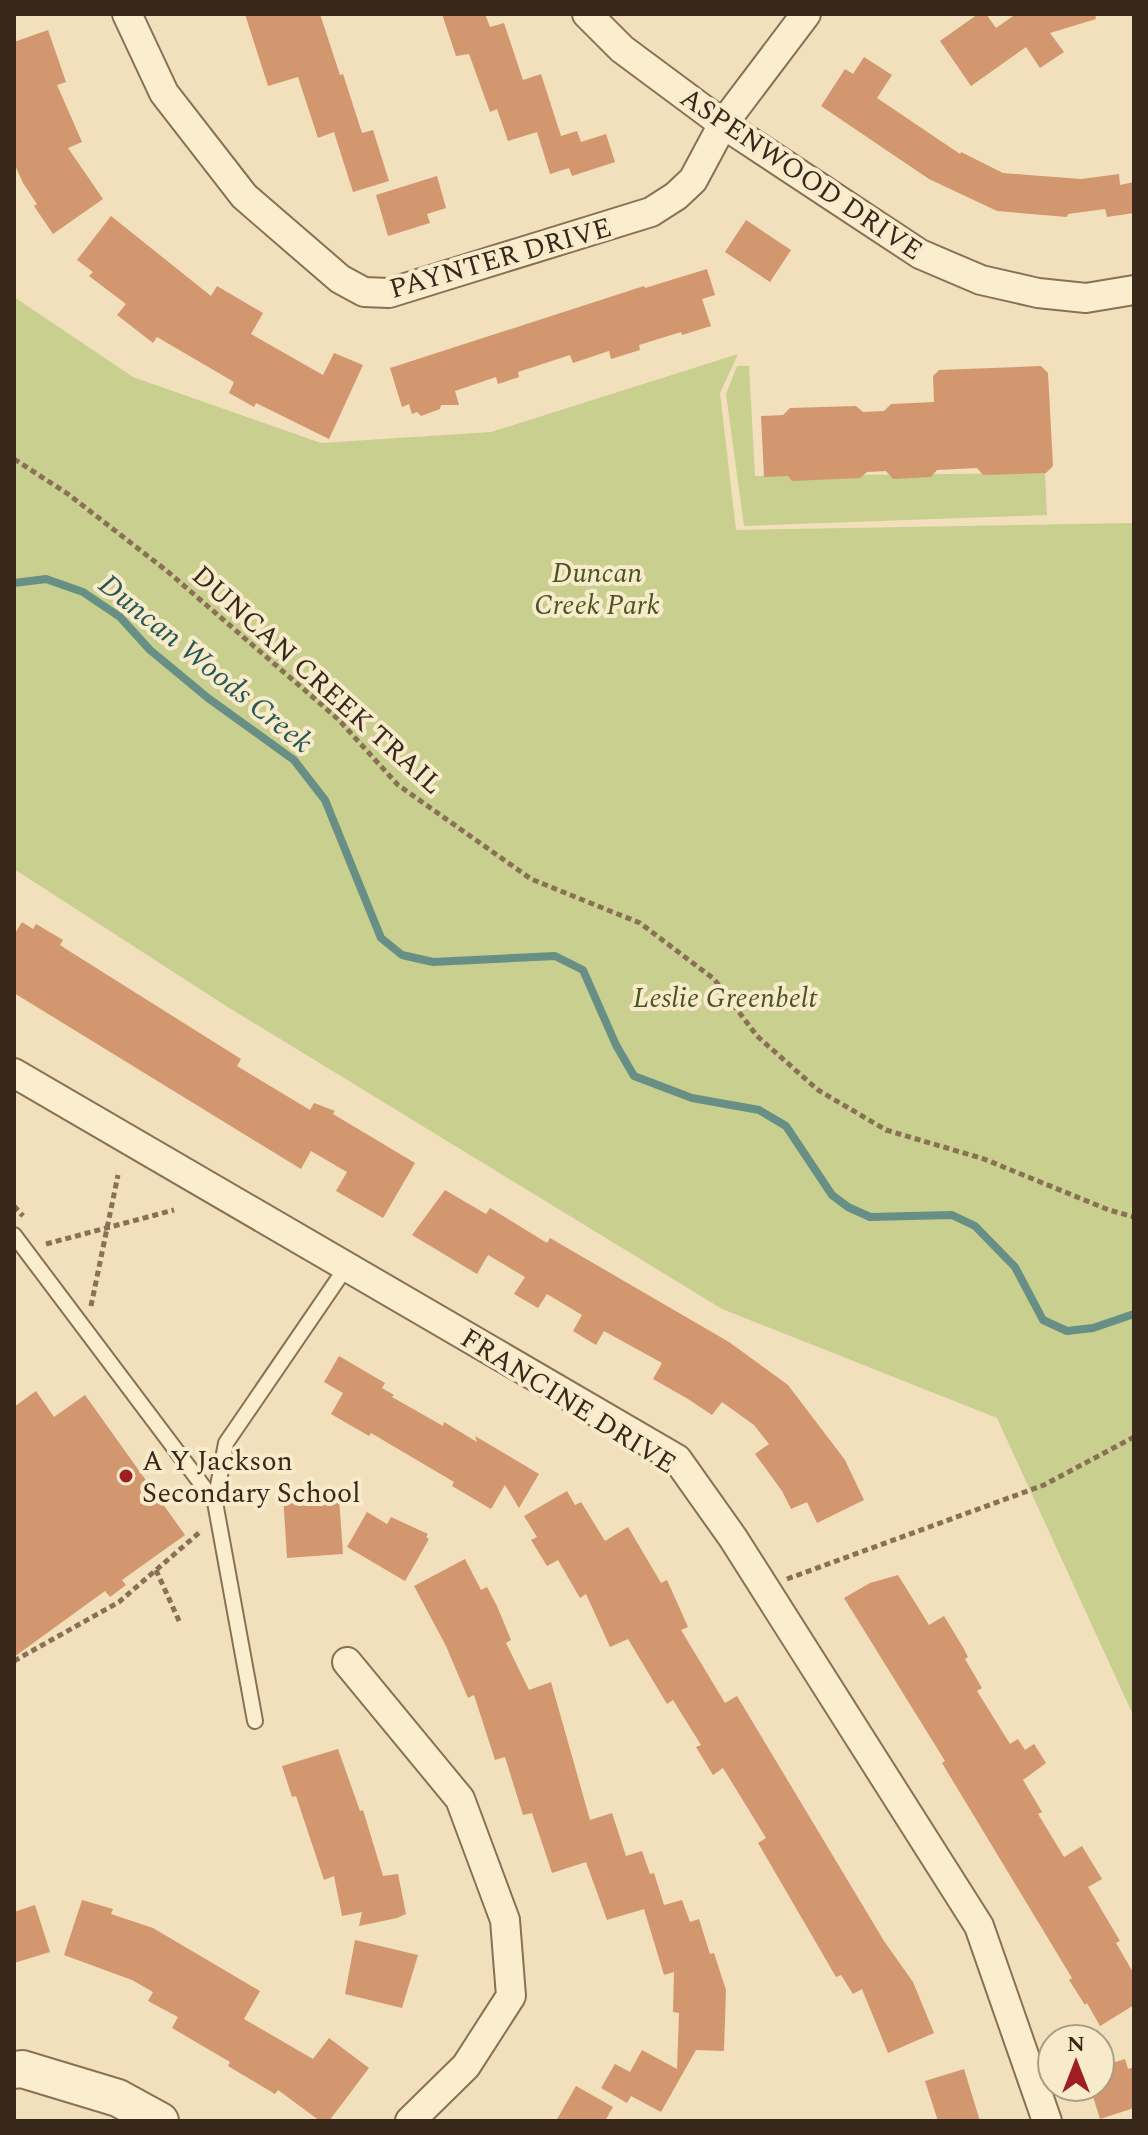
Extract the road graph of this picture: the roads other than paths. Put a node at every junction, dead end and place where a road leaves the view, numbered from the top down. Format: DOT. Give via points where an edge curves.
graph roads {
  1 [pos="127,14"];
  2 [pos="587,14"];
  3 [pos="806,14"];
  4 [pos="723,124"];
  5 [pos="1134,290"];
  6 [pos="14,1073"];
  7 [pos="14,1235"];
  8 [pos="347,1266"];
  9 [pos="216,1509"];
  10 [pos="347,1662"];
  11 [pos="255,1721"];
  12 [pos="14,2070"];
  13 [pos="160,2121"];
  14 [pos="410,2121"];
  15 [pos="1047,2121"];
  1 -- 4 [label="street, PAYNTER DRIVE" via="164,93 244,196 340,279 364,292 389,293 651,212 693,180"];
  2 -- 4 [label="street, ASPENWOOD DRIVE" via="622,49"];
  3 -- 4 [label="street, PAYNTER DRIVE"];
  4 -- 5 [label="street, ASPENWOOD DRIVE" via="920,254 981,280 1086,298"];
  6 -- 8 [label="street, FRANCINE DRIVE"];
  7 -- 9 [label="lane"];
  8 -- 9 [label="lane" via="226,1443"];
  8 -- 15 [label="street, FRANCINE DRIVE" via="677,1459 733,1538 979,1926"];
  9 -- 11 [label="lane"];
  10 -- 14 [label="street" via="460,1799 505,1920 511,1996 466,2066"];
  12 -- 13 [label="street" via="118,2098"];
}
